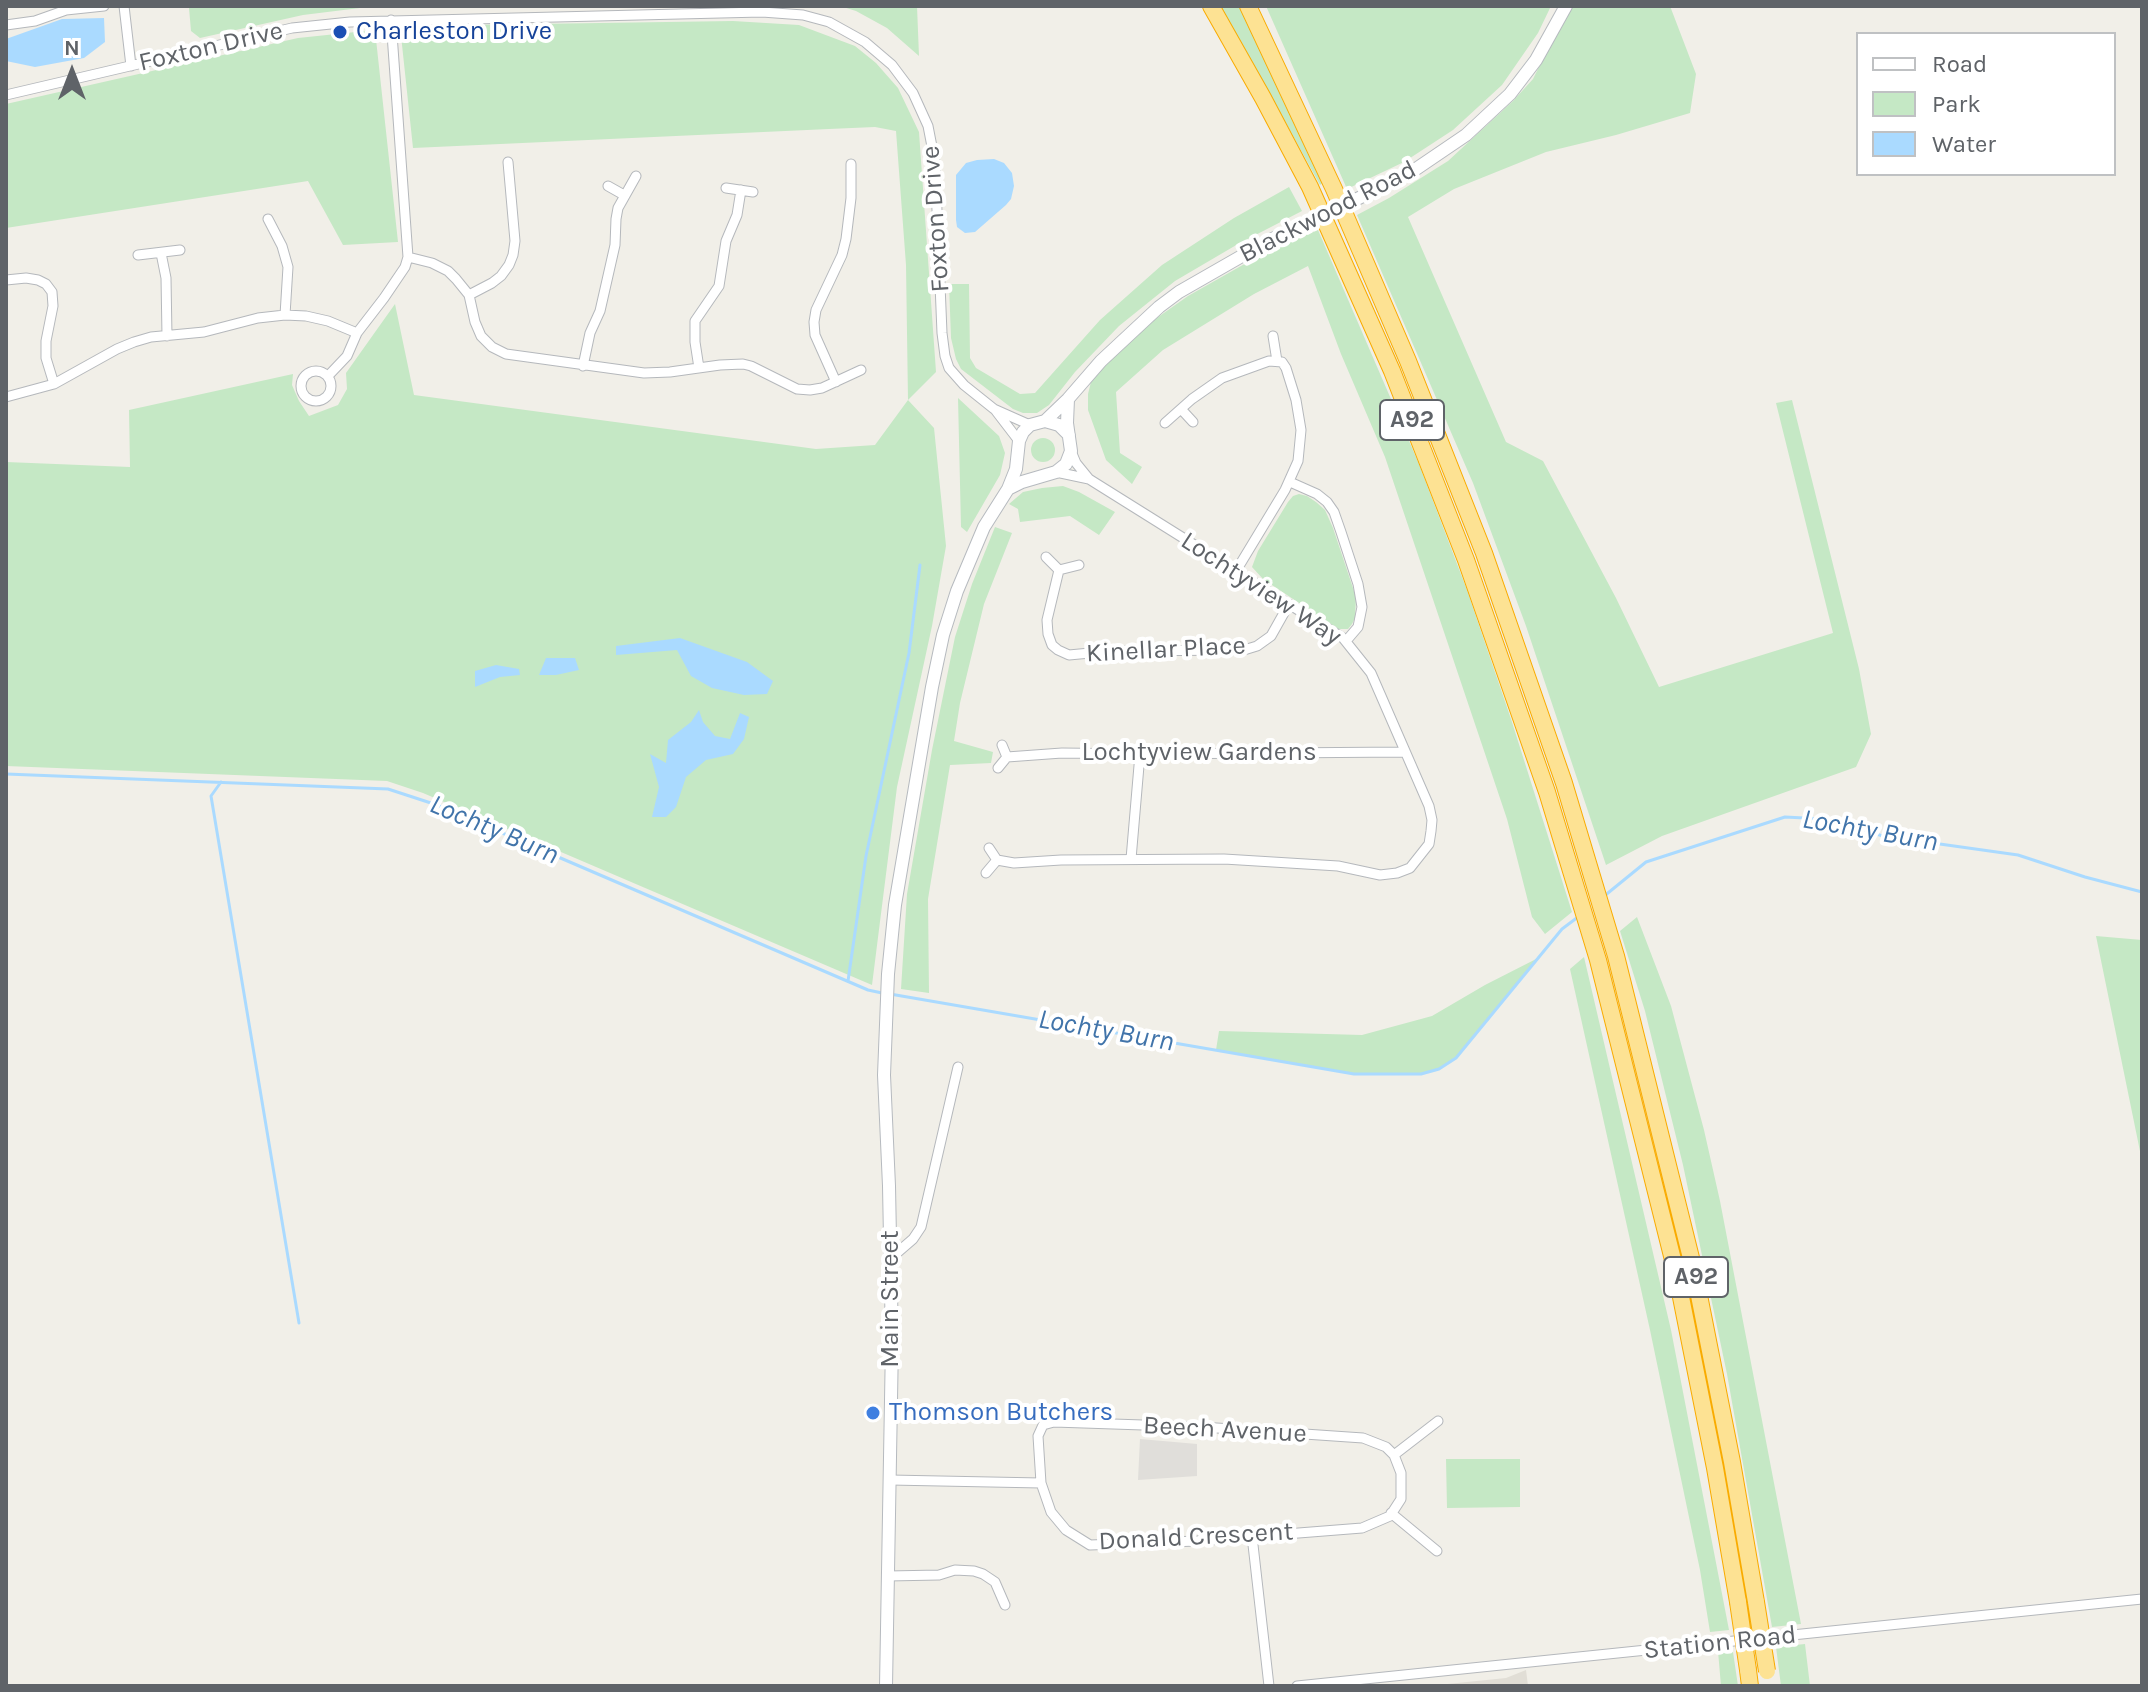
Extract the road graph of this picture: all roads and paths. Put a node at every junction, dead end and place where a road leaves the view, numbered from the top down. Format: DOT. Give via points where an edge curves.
graph roads {
  1 [pos="104,6"];
  2 [pos="124,6"];
  3 [pos="1211,6"];
  4 [pos="1248,6"];
  5 [pos="1566,6"];
  6 [pos="391,20"];
  7 [pos="6,25"];
  8 [pos="131,66"];
  9 [pos="6,95"];
  10 [pos="508,162"];
  11 [pos="851,164"];
  12 [pos="636,176"];
  13 [pos="608,186"];
  14 [pos="726,188"];
  15 [pos="741,190"];
  16 [pos="753,192"];
  17 [pos="624,195"];
  18 [pos="268,219"];
  19 [pos="180,250"];
  20 [pos="161,253"];
  21 [pos="138,255"];
  22 [pos="408,257"];
  23 [pos="6,280"];
  24 [pos="469,295"];
  25 [pos="285,315"];
  26 [pos="357,333"];
  27 [pos="167,336"];
  28 [pos="1273,336"];
  29 [pos="1277,361"];
  30 [pos="583,366"];
  31 [pos="699,368"];
  32 [pos="861,370"];
  33 [pos="328,376"];
  34 [pos="836,382"];
  35 [pos="54,384"];
  36 [pos="6,397"];
  37 [pos="1068,399"];
  38 [pos="994,409"];
  39 [pos="1181,409"];
  40 [pos="1045,421"];
  41 [pos="1193,422"];
  42 [pos="1165,423"];
  43 [pos="1030,425"];
  44 [pos="1069,435"];
  45 [pos="1019,448"];
  46 [pos="1071,451"];
  47 [pos="1051,473"];
  48 [pos="1089,479"];
  49 [pos="1290,482"];
  50 [pos="1008,489"];
  51 [pos="1046,557"];
  52 [pos="1079,565"];
  53 [pos="1059,570"];
  54 [pos="1236,571"];
  55 [pos="1289,604"];
  56 [pos="1346,641"];
  57 [pos="1002,745"];
  58 [pos="1405,752"];
  59 [pos="1140,754"];
  60 [pos="1007,757"];
  61 [pos="998,768"];
  62 [pos="989,848"];
  63 [pos="1131,859"];
  64 [pos="997,860"];
  65 [pos="986,873"];
  66 [pos="958,1067"];
  67 [pos="891,1258"];
  68 [pos="1438,1421"];
  69 [pos="1394,1455"];
  70 [pos="890,1480"];
  71 [pos="1041,1483"];
  72 [pos="1391,1513"];
  73 [pos="1252,1536"];
  74 [pos="1437,1551"];
  75 [pos="888,1576"];
  76 [pos="2142,1599"];
  77 [pos="1005,1605"];
  78 [pos="1749,1678"];
  79 [pos="1768,1678"];
  80 [pos="886,1686"];
  81 [pos="1269,1686"];
  82 [pos="1297,1686"];
  1 -- 7 [label="street"];
  2 -- 8 [label="street"];
  3 -- 78 [label="highway, A92, bridge" via="1310,187 1397,385 1466,560 1567,855 1676,1272"];
  4 -- 79 [label="highway, A92, bridge" via="1334,189 1460,489 1584,850 1616,956 1694,1270"];
  5 -- 37 [label="main road, Blackwood Road, bridge" via="1510,94 1466,135 1413,171 1268,241 1179,292 1101,361"];
  6 -- 8 [label="street, Foxton Drive" via="292,28"];
  6 -- 22 [label="street"];
  6 -- 38 [label="street, Foxton Drive" via="785,13 829,22 865,42 892,65 921,106 935,162 945,356 955,377"];
  8 -- 9 [label="street, Foxton Drive"];
  10 -- 24 [label="street" via="513,255 501,276"];
  11 -- 34 [label="street" via="846,239 814,322"];
  12 -- 17 [label="street"];
  13 -- 17 [label="street"];
  14 -- 15 [label="street"];
  15 -- 16 [label="street"];
  15 -- 31 [label="street" via="719,286 695,321"];
  17 -- 30 [label="street"];
  18 -- 25 [label="street" via="288,267"];
  19 -- 20 [label="street"];
  20 -- 21 [label="street"];
  20 -- 27 [label="street"];
  22 -- 24 [label="street" via="448,271"];
  22 -- 26 [label="street"];
  23 -- 35 [label="street" via="38,280 52,292 46,358"];
  24 -- 30 [label="street" via="481,336 492,347"];
  25 -- 26 [label="street" via="328,321"];
  25 -- 27 [label="street"];
  26 -- 33 [label="street" via="347,356"];
  27 -- 35 [label="street" via="117,349"];
  28 -- 29 [label="street"];
  29 -- 39 [label="street" via="1222,378"];
  29 -- 49 [label="street" via="1286,368 1301,430"];
  30 -- 31 [label="street" via="644,373"];
  31 -- 34 [label="street" via="743,364 797,389"];
  32 -- 34 [label="street"];
  35 -- 36 [label="street"];
  37 -- 40 [label="main road, Blackwood Road"];
  37 -- 44 [label="main road"];
  38 -- 43 [label="street, Foxton Drive"];
  38 -- 45 [label="street, Foxton Drive"];
  39 -- 41 [label="street"];
  39 -- 42 [label="street"];
  40 -- 43 [label="main road"];
  40 -- 44 [label="main road"];
  43 -- 45 [label="main road"];
  44 -- 46 [label="main road"];
  45 -- 47 [label="main road" via="1021,461 1032,471"];
  45 -- 50 [label="main road, Main Street"];
  46 -- 47 [label="main road" via="1066,464"];
  46 -- 48 [label="street, Lochtyview Way"];
  47 -- 48 [label="street, Lochtyview Way"];
  47 -- 50 [label="main road"];
  48 -- 54 [label="street, Lochtyview Way"];
  49 -- 54 [label="street"];
  49 -- 56 [label="street" via="1317,494 1334,512 1362,607 1358,627"];
  50 -- 67 [label="main road, Main Street" via="984,527 943,635 903,859 886,1008"];
  51 -- 53 [label="street"];
  52 -- 53 [label="street"];
  53 -- 55 [label="street, Kinellar Place" via="1048,634 1052,645 1069,655 1244,650 1271,636"];
  54 -- 55 [label="street, Lochtyview Way"];
  55 -- 56 [label="street, Lochtyview Way"];
  56 -- 58 [label="street, Lochtyview Way" via="1371,673"];
  57 -- 60 [label="street"];
  58 -- 59 [label="street, Lochtyview Gardens"];
  58 -- 63 [label="street, Lochtyview Way" via="1432,820 1429,844 1410,868 1380,875 1303,863"];
  59 -- 60 [label="street, Lochtyview Gardens"];
  59 -- 63 [label="street"];
  60 -- 61 [label="street"];
  62 -- 64 [label="street"];
  63 -- 64 [label="street, Lochtyview Way"];
  64 -- 65 [label="street"];
  66 -- 67 [label="street" via="921,1227"];
  67 -- 70 [label="main road, Main Street"];
  68 -- 69 [label="street"];
  69 -- 71 [label="street, Beech Avenue" via="1363,1438 1054,1422 1043,1425 1038,1436"];
  69 -- 72 [label="street" via="1401,1473 1401,1499"];
  70 -- 71 [label="street"];
  70 -- 75 [label="main road, Main Street"];
  71 -- 73 [label="street, Donald Crescent" via="1051,1512 1066,1530 1090,1545"];
  72 -- 73 [label="street, Donald Crescent" via="1362,1528"];
  72 -- 74 [label="street"];
  73 -- 81 [label="street"];
  75 -- 77 [label="street" via="974,1571 995,1582"];
  75 -- 80 [label="main road, Main Street"];
  76 -- 82 [label="street, Station Road"];
}
